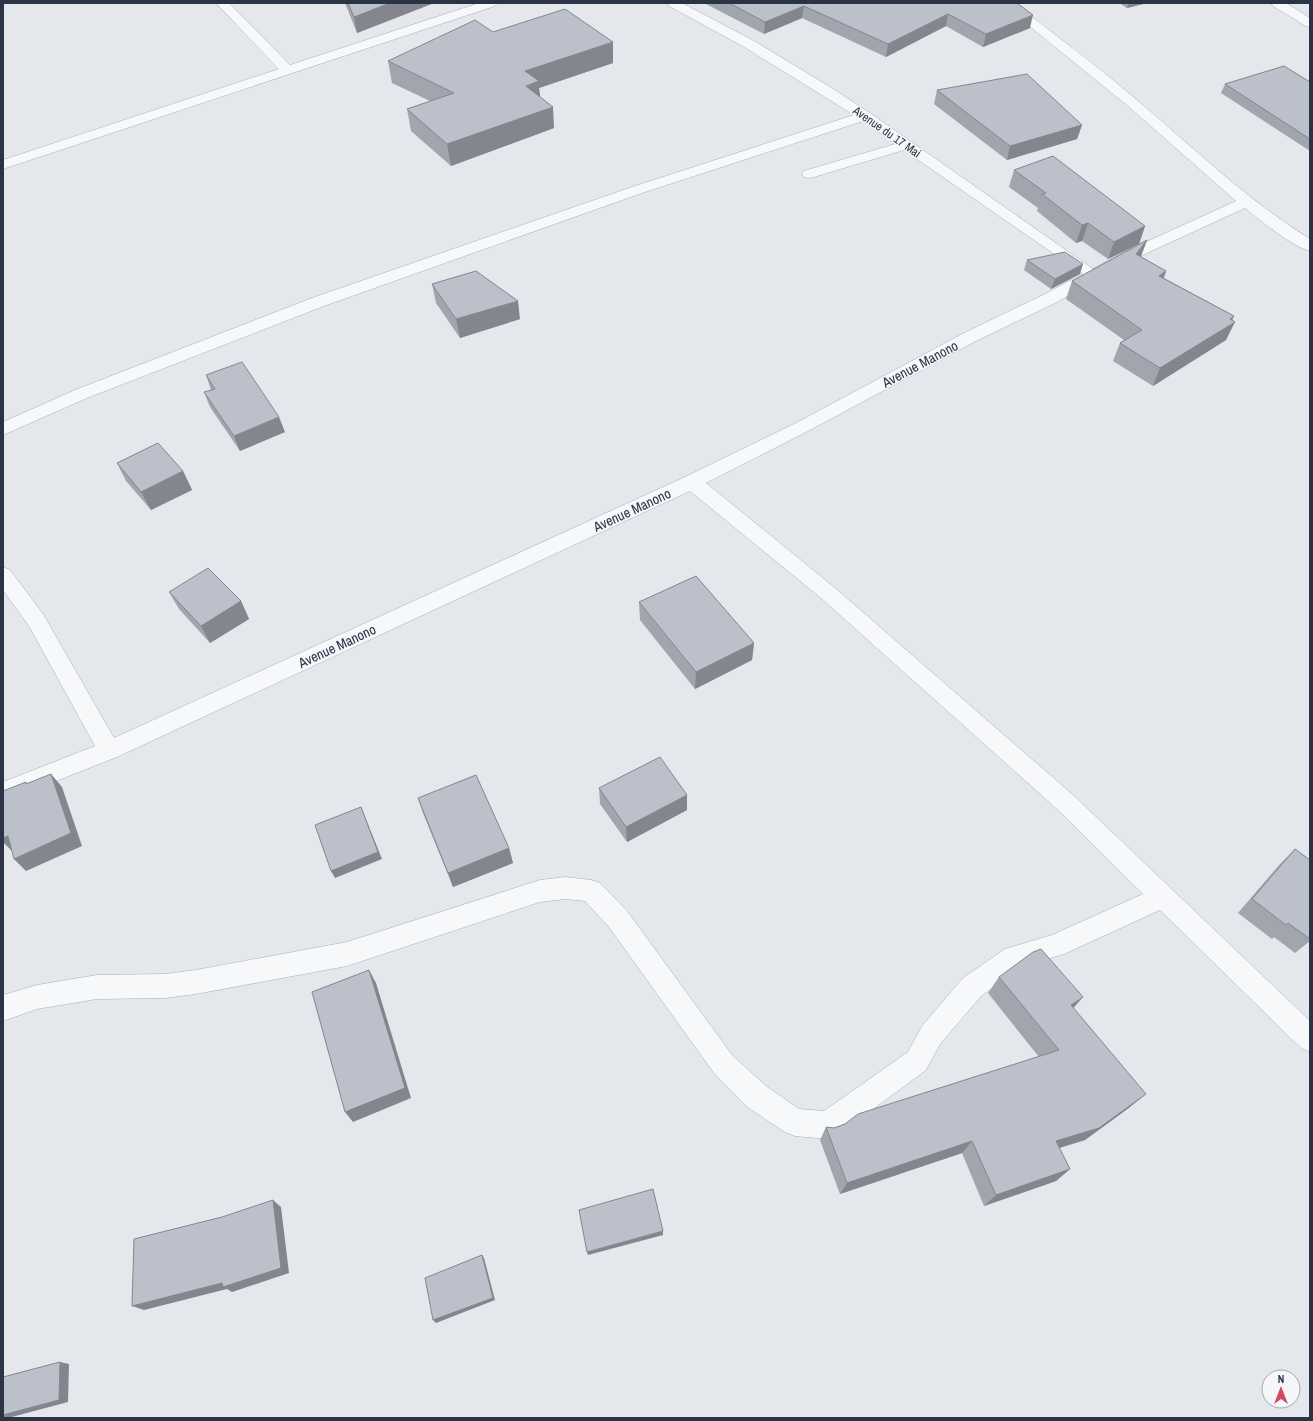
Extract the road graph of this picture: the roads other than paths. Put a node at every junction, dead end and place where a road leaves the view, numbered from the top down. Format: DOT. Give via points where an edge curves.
graph roads {
  1 [pos="222,3"];
  2 [pos="492,3"];
  3 [pos="673,3"];
  4 [pos="1007,3"];
  5 [pos="1277,3"];
  6 [pos="1310,23"];
  7 [pos="286,70"];
  8 [pos="865,116"];
  9 [pos="906,145"];
  10 [pos="3,165"];
  11 [pos="809,174"];
  12 [pos="1247,202"];
  13 [pos="1310,246"];
  14 [pos="1092,274"];
  15 [pos="3,429"];
  16 [pos="692,482"];
  17 [pos="3,575"];
  18 [pos="109,750"];
  19 [pos="3,792"];
  20 [pos="1163,897"];
  21 [pos="3,1008"];
  22 [pos="1310,1039"];
  1 -- 7 [label="street"];
  2 -- 7 [label="street"];
  3 -- 8 [label="street, Avenue du 17 Mai" via="752,45"];
  4 -- 12 [label="street" via="1125,97"];
  5 -- 6 [label="street"];
  7 -- 10 [label="street"];
  8 -- 9 [label="street, Avenue du 17 Mai"];
  8 -- 15 [label="street" via="637,190 318,302 81,394"];
  9 -- 11 [label="street"];
  9 -- 14 [label="street, Avenue du 17 Mai"];
  12 -- 13 [label="street"];
  12 -- 14 [label="street, Avenue Manono"];
  14 -- 16 [label="street, Avenue Manono" via="1049,299 970,337 804,426"];
  16 -- 18 [label="street, Avenue Manono"];
  16 -- 20 [label="street" via="828,593 1065,802"];
  17 -- 18 [label="street" via="36,620"];
  18 -- 19 [label="street, Avenue Manono"];
  20 -- 21 [label="street" via="1055,946 1014,957 972,987 932,1035 917,1061 828,1125 795,1122 756,1096 723,1064 618,919 591,891 565,888 540,891 347,954 189,983 97,987 37,997"];
  20 -- 22 [label="street"];
}
